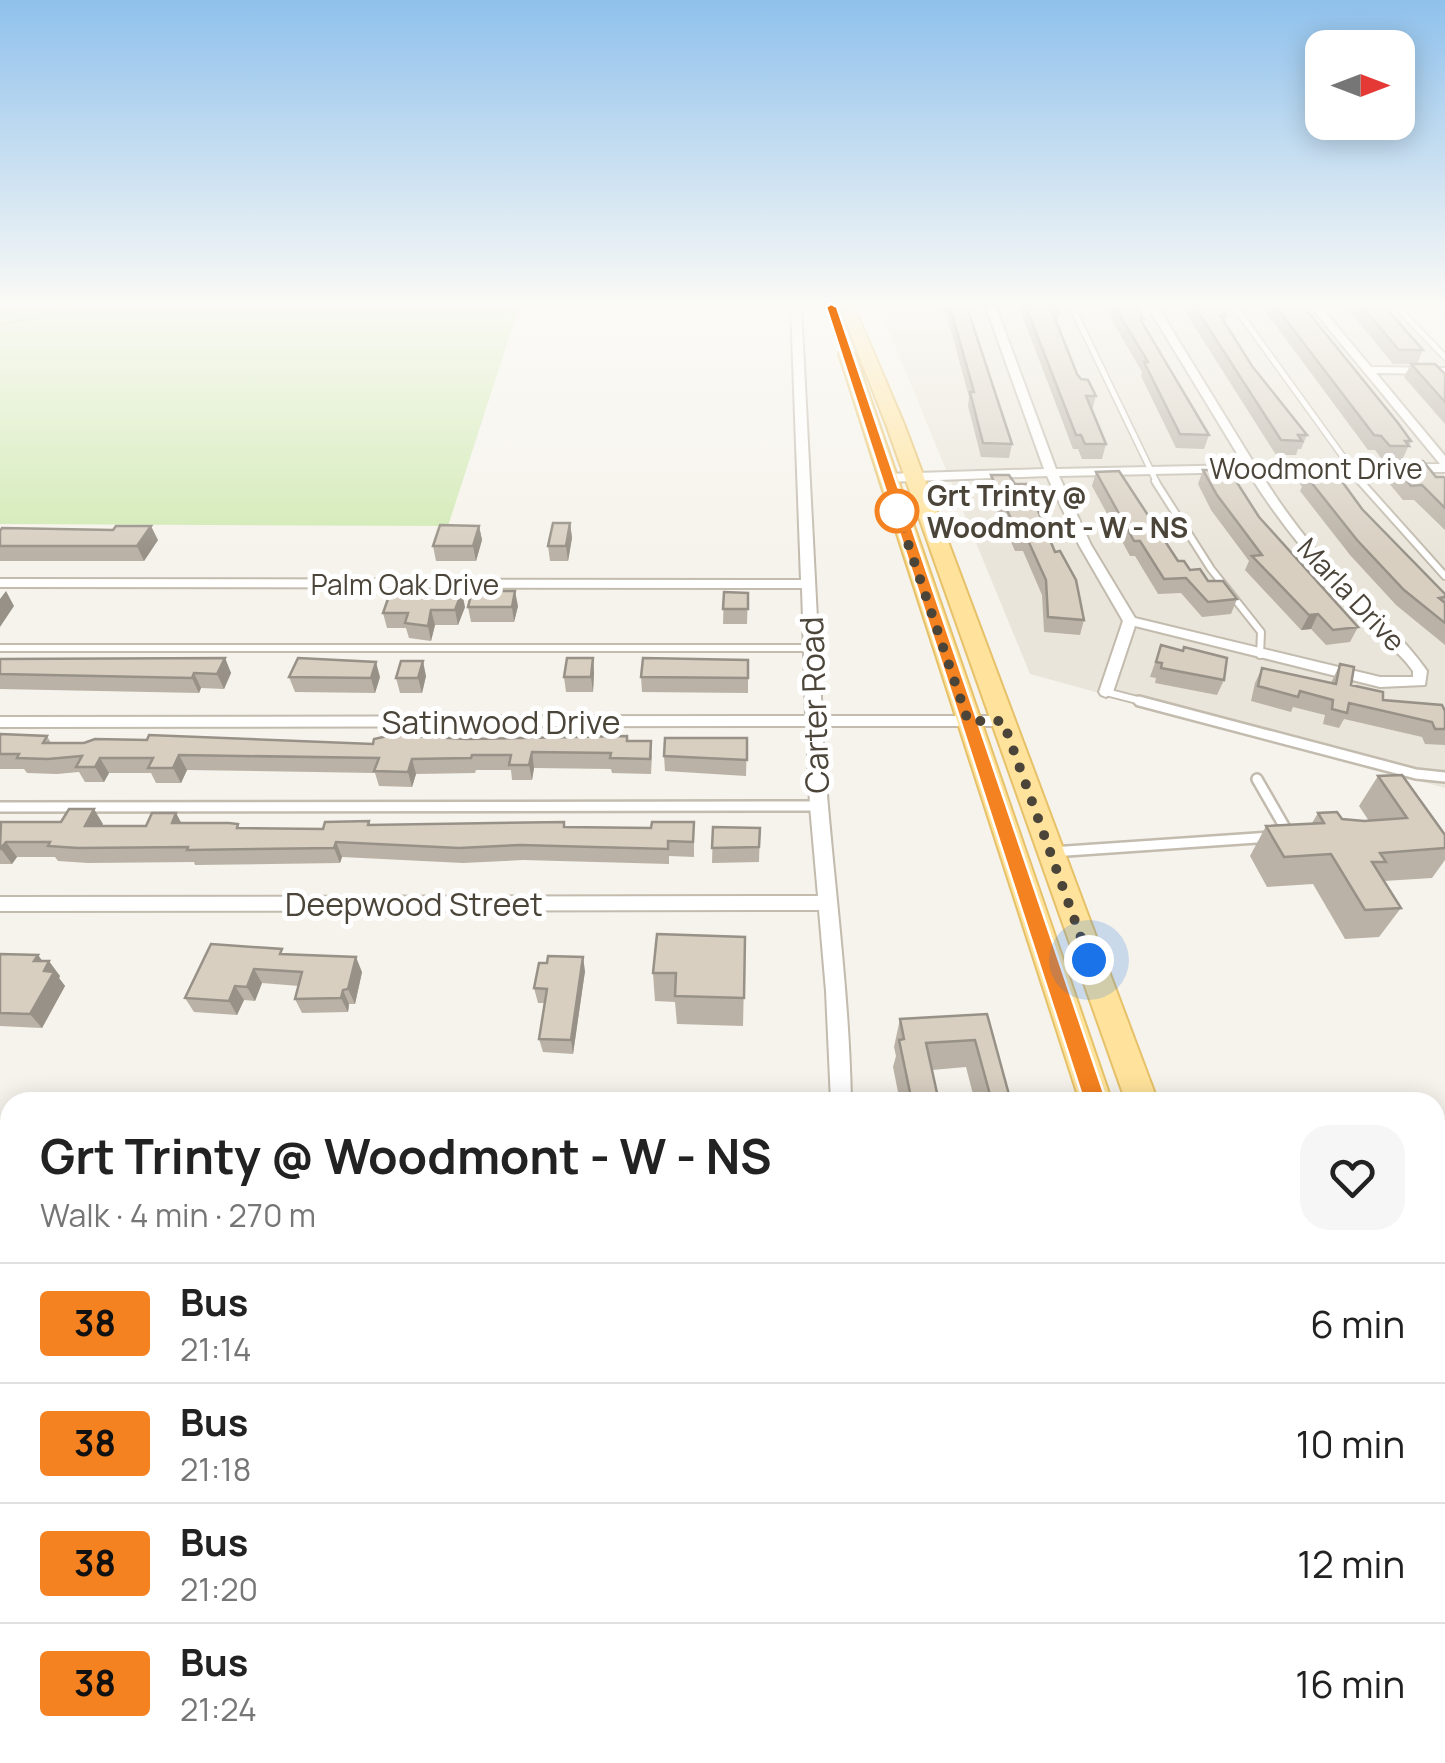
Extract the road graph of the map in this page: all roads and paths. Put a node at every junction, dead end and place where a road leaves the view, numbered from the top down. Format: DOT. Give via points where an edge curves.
graph roads {
  1 [pos="800,389"];
  2 [pos="858,389"];
  3 [pos="879,389"];
  4 [pos="1019,389"];
  5 [pos="1110,389"];
  6 [pos="1202,389"];
  7 [pos="1293,389"];
  8 [pos="1384,389"];
  9 [pos="1445,465"];
  10 [pos="1248,468"];
  11 [pos="1348,468"];
  12 [pos="1148,470"];
  13 [pos="1048,472"];
  14 [pos="913,477"];
  15 [pos="886,478"];
  16 [pos="1445,576"];
  17 [pos="0,584"];
  18 [pos="810,584"];
  19 [pos="1130,621"];
  20 [pos="0,648"];
  21 [pos="812,648"];
  22 [pos="1260,655"];
  23 [pos="1106,692"];
  24 [pos="968,721"];
  25 [pos="1003,721"];
  26 [pos="0,722"];
  27 [pos="814,722"];
  28 [pos="1445,777"];
  29 [pos="1257,779"];
  30 [pos="0,806"];
  31 [pos="818,806"];
  32 [pos="1049,852"];
  33 [pos="0,904"];
  34 [pos="827,904"];
  35 [pos="840,1092"];
  36 [pos="1093,1092"];
  37 [pos="1138,1092"];
  1 -- 18 [label="street, Carter Road"];
  2 -- 15 [label="main road"];
  3 -- 14 [label="main road"];
  4 -- 13 [label="street"];
  5 -- 12 [label="lane"];
  6 -- 10 [label="street, Marla Drive"];
  7 -- 11 [label="lane"];
  8 -- 9 [label="street"];
  9 -- 11 [label="street, Woodmont Drive"];
  10 -- 11 [label="street, Woodmont Drive"];
  10 -- 12 [label="street, Woodmont Drive"];
  10 -- 22 [label="street, Marla Drive" via="1306,547 1411,659 1420,682 1380,682"];
  11 -- 16 [label="lane"];
  12 -- 13 [label="street, Woodmont Drive"];
  12 -- 22 [label="lane" via="1210,569 1262,632"];
  13 -- 14 [label="street, Woodmont Drive"];
  13 -- 19 [label="street"];
  14 -- 15 [label="street, Woodmont Drive"];
  14 -- 25 [label="main road"];
  15 -- 24 [label="main road"];
  17 -- 18 [label="street, Palm Oak Drive"];
  18 -- 21 [label="street, Carter Road"];
  19 -- 22 [label="street, Marla Drive"];
  19 -- 23 [label="street"];
  20 -- 21 [label="lane"];
  21 -- 27 [label="street, Carter Road"];
  23 -- 28 [label="lane"];
  24 -- 25 [label="street, Satinwood Drive"];
  24 -- 27 [label="street, Satinwood Drive"];
  24 -- 36 [label="main road"];
  25 -- 32 [label="main road"];
  26 -- 27 [label="street, Satinwood Drive"];
  27 -- 31 [label="street, Carter Road"];
  29 -- 32 [label="lane" via="1289,836"];
  30 -- 31 [label="lane"];
  31 -- 34 [label="street, Carter Road"];
  32 -- 37 [label="main road"];
  33 -- 34 [label="street, Deepwood Street"];
  34 -- 35 [label="street, Carter Road"];
}
